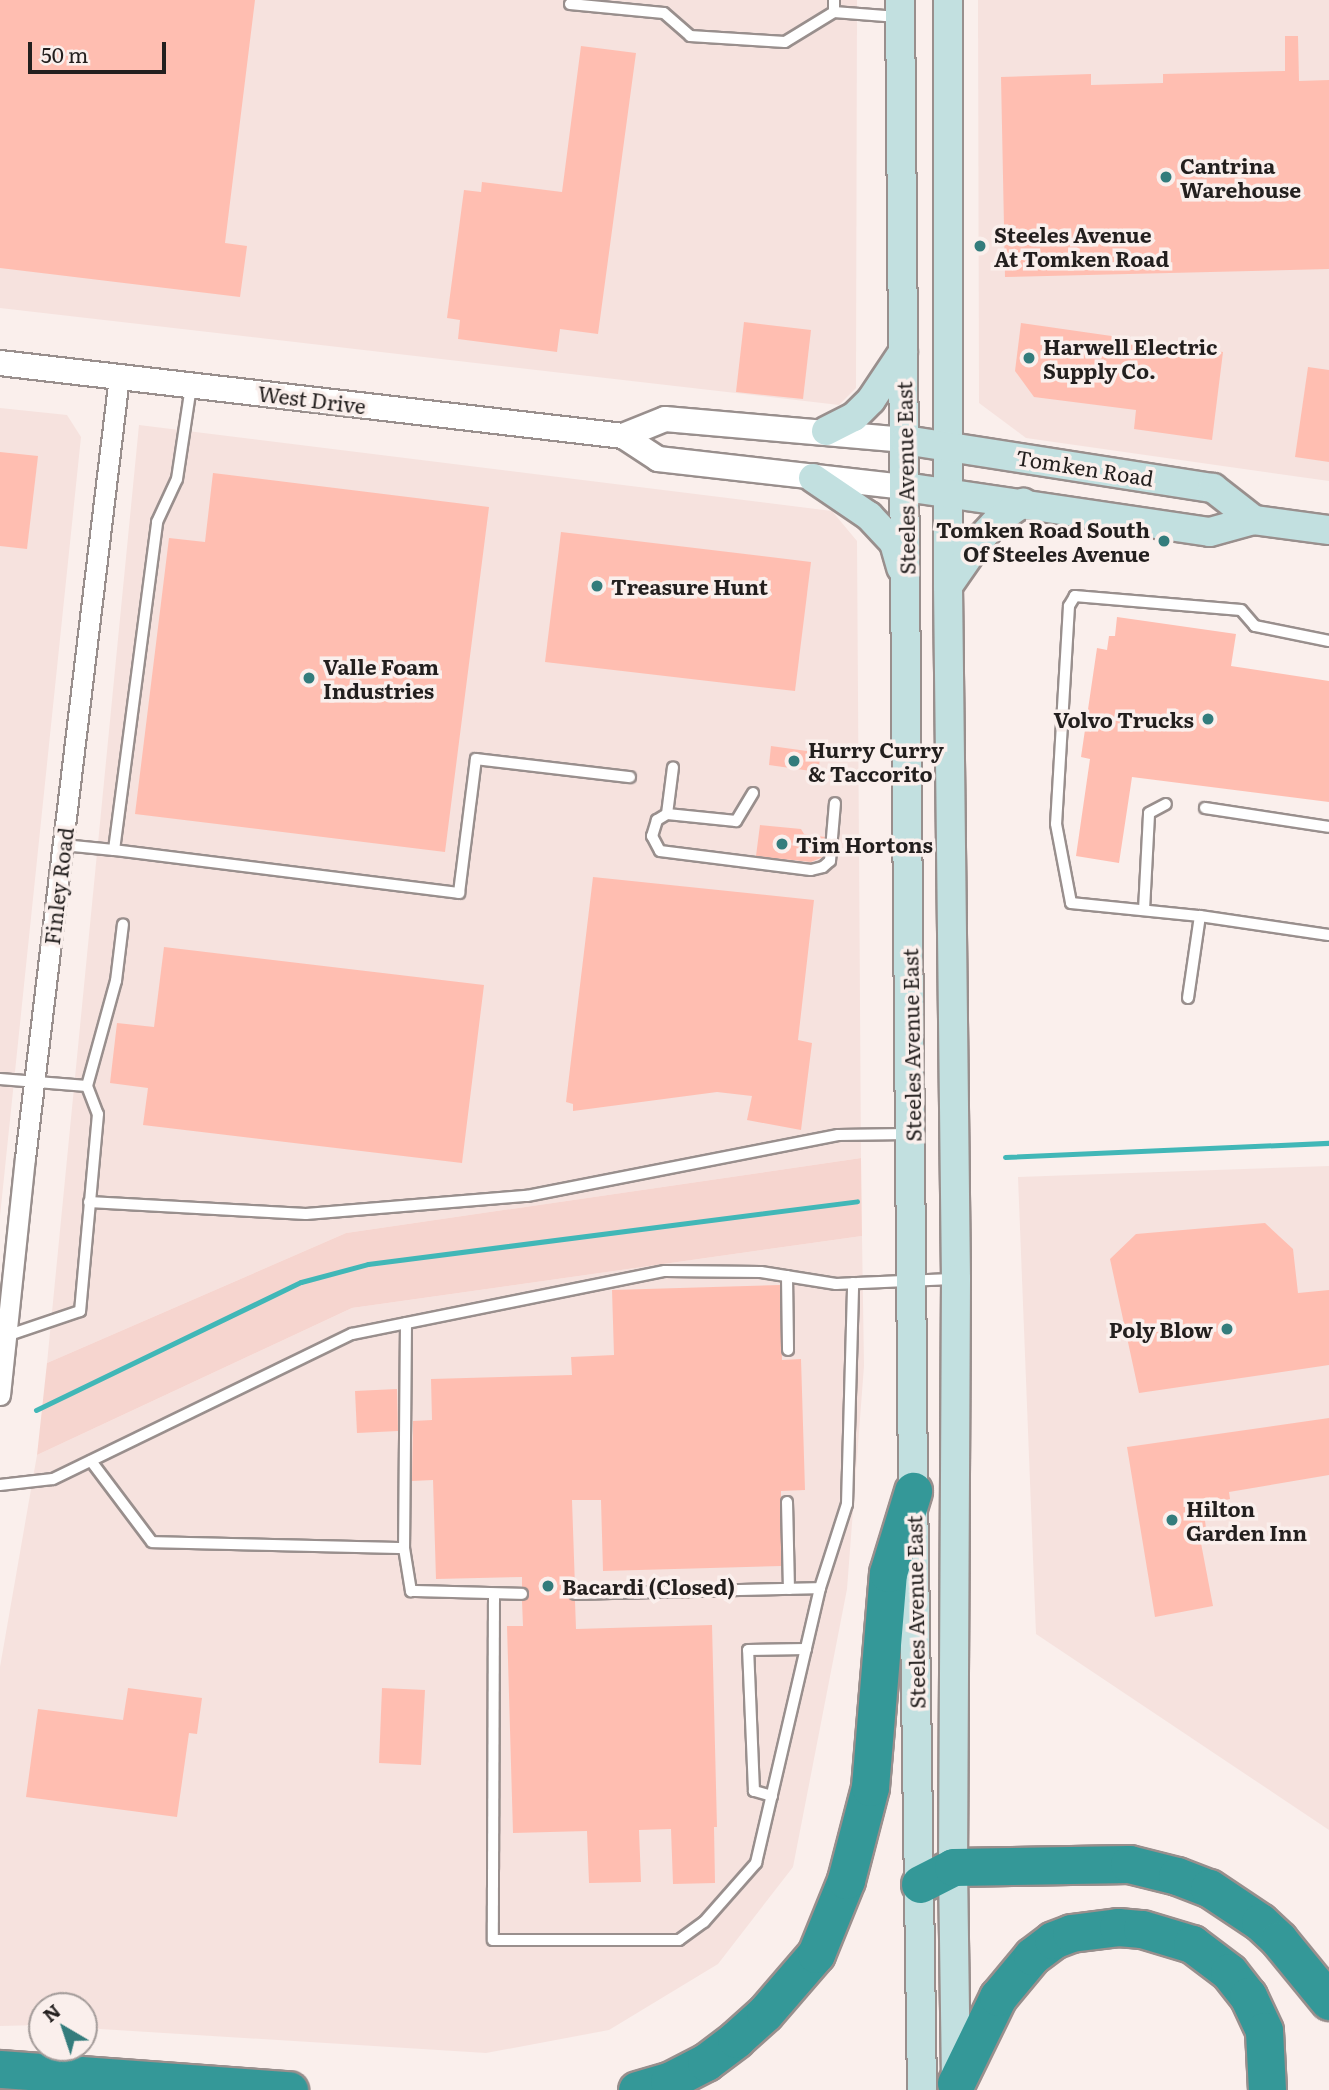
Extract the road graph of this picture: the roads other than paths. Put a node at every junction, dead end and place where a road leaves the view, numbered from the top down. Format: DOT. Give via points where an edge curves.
graph roads {
  1 [pos="834,0"];
  2 [pos="948,0"];
  3 [pos="570,4"];
  4 [pos="900,8"];
  5 [pos="834,12"];
  6 [pos="903,352"];
  7 [pos="0,363"];
  8 [pos="120,377"];
  9 [pos="191,386"];
  10 [pos="826,431"];
  11 [pos="623,436"];
  12 [pos="905,440"];
  13 [pos="949,446"];
  14 [pos="813,478"];
  15 [pos="905,487"];
  16 [pos="948,496"];
  17 [pos="1023,503"];
  18 [pos="1254,520"];
  19 [pos="1329,530"];
  20 [pos="906,586"];
  21 [pos="948,586"];
  22 [pos="1329,641"];
  23 [pos="673,767"];
  24 [pos="630,777"];
  25 [pos="753,793"];
  26 [pos="835,803"];
  27 [pos="1166,804"];
  28 [pos="1205,808"];
  29 [pos="667,814"];
  30 [pos="1329,827"];
  31 [pos="63,845"];
  32 [pos="114,850"];
  33 [pos="1144,910"];
  34 [pos="1200,916"];
  35 [pos="123,924"];
  36 [pos="1329,935"];
  37 [pos="1188,998"];
  38 [pos="0,1079"];
  39 [pos="34,1082"];
  40 [pos="87,1086"];
  41 [pos="912,1134"];
  42 [pos="89,1202"];
  43 [pos="787,1276"];
  44 [pos="913,1279"];
  45 [pos="956,1279"];
  46 [pos="853,1283"];
  47 [pos="406,1323"];
  48 [pos="6,1336"];
  49 [pos="788,1350"];
  50 [pos="0,1387"];
  51 [pos="91,1461"];
  52 [pos="0,1485"];
  53 [pos="913,1491"];
  54 [pos="787,1502"];
  55 [pos="404,1548"];
  56 [pos="820,1588"];
  57 [pos="789,1589"];
  58 [pos="494,1594"];
  59 [pos="522,1594"];
  60 [pos="575,1594"];
  61 [pos="806,1649"];
  62 [pos="772,1796"];
  63 [pos="953,1867"];
  64 [pos="920,1884"];
  65 [pos="1329,2001"];
  66 [pos="0,2069"];
  67 [pos="945,2088"];
  68 [pos="289,2090"];
  69 [pos="637,2090"];
  70 [pos="1267,2090"];
  1 -- 5 [label="lane"];
  2 -- 13 [label="main road, Steeles Avenue East"];
  3 -- 5 [label="lane" via="664,13 690,36 785,43"];
  4 -- 5 [label="lane"];
  4 -- 6 [label="main road, Steeles Avenue East"];
  6 -- 10 [label="main road" via="871,400 853,417"];
  6 -- 12 [label="main road, Steeles Avenue East"];
  7 -- 8 [label="street, West Drive"];
  8 -- 9 [label="street, West Drive"];
  8 -- 31 [label="street, Finley Road"];
  9 -- 11 [label="street, West Drive"];
  9 -- 32 [label="lane" via="177,479 157,522"];
  10 -- 11 [label="street, West Drive" via="664,419"];
  10 -- 12 [label="street, West Drive"];
  11 -- 14 [label="street, West Drive" via="658,459"];
  12 -- 13 [label="main road, Tomken Road"];
  12 -- 15 [label="main road, Steeles Avenue East"];
  13 -- 16 [label="main road, Steeles Avenue East"];
  13 -- 18 [label="main road, Tomken Road" via="1213,488"];
  14 -- 15 [label="street, West Drive"];
  14 -- 20 [label="main road" via="869,516 894,543"];
  15 -- 16 [label="main road"];
  15 -- 20 [label="main road, Steeles Avenue East"];
  16 -- 17 [label="main road"];
  16 -- 21 [label="main road, Steeles Avenue East"];
  17 -- 18 [label="main road" via="1210,532"];
  17 -- 21 [label="main road" via="982,537"];
  18 -- 19 [label="main road"];
  20 -- 41 [label="main road, Steeles Avenue East"];
  21 -- 45 [label="main road, Steeles Avenue East"];
  22 -- 33 [label="lane" via="1255,626 1241,610 1075,596 1069,606 1056,824 1071,902"];
  23 -- 29 [label="lane"];
  24 -- 32 [label="lane" via="476,759 459,893"];
  25 -- 29 [label="lane" via="736,821"];
  26 -- 29 [label="lane" via="830,861 811,870 660,851 652,836 657,820"];
  27 -- 33 [label="lane" via="1149,813"];
  28 -- 30 [label="lane"];
  31 -- 32 [label="lane"];
  31 -- 39 [label="street, Finley Road"];
  33 -- 34 [label="lane"];
  34 -- 36 [label="lane"];
  34 -- 37 [label="lane"];
  35 -- 40 [label="lane" via="116,981"];
  38 -- 39 [label="lane"];
  39 -- 40 [label="lane"];
  39 -- 48 [label="street, Finley Road"];
  40 -- 42 [label="lane" via="98,1114"];
  41 -- 42 [label="lane" via="838,1135 527,1196 306,1214"];
  41 -- 44 [label="main road, Steeles Avenue East"];
  42 -- 48 [label="lane" via="80,1311"];
  43 -- 46 [label="lane"];
  43 -- 47 [label="lane" via="664,1271"];
  43 -- 49 [label="lane"];
  44 -- 45 [label="lane"];
  44 -- 46 [label="lane"];
  44 -- 53 [label="main road, Steeles Avenue East"];
  45 -- 63 [label="main road, Steeles Avenue East"];
  46 -- 56 [label="lane" via="847,1504"];
  47 -- 51 [label="lane" via="352,1334"];
  47 -- 55 [label="lane"];
  48 -- 50 [label="street, Finley Road"];
  51 -- 52 [label="lane" via="52,1479"];
  51 -- 55 [label="lane" via="152,1542"];
  53 -- 64 [label="main road, Steeles Avenue East"];
  53 -- 69 [label="highway" via="888,1573 870,1787 846,1880 816,1954 765,2013 716,2054 669,2081"];
  54 -- 57 [label="lane"];
  55 -- 58 [label="lane" via="411,1591"];
  56 -- 57 [label="lane"];
  56 -- 61 [label="lane"];
  57 -- 60 [label="lane"];
  58 -- 59 [label="lane"];
  58 -- 62 [label="lane" via="493,1940 680,1940 704,1922 756,1863"];
  61 -- 62 [label="lane"];
  61 -- 62 [label="lane" via="748,1650 754,1791"];
  63 -- 64 [label="highway"];
  63 -- 65 [label="highway" via="1129,1864 1178,1876 1209,1888 1260,1922"];
  63 -- 67 [label="main road, Steeles Avenue East"];
  64 -- 67 [label="main road, Steeles Avenue East"];
  66 -- 68 [label="highway"];
  67 -- 70 [label="highway" via="998,1997 1032,1956 1071,1933 1118,1927 1152,1931 1192,1944 1229,1972 1248,1996 1264,2031"];
}
